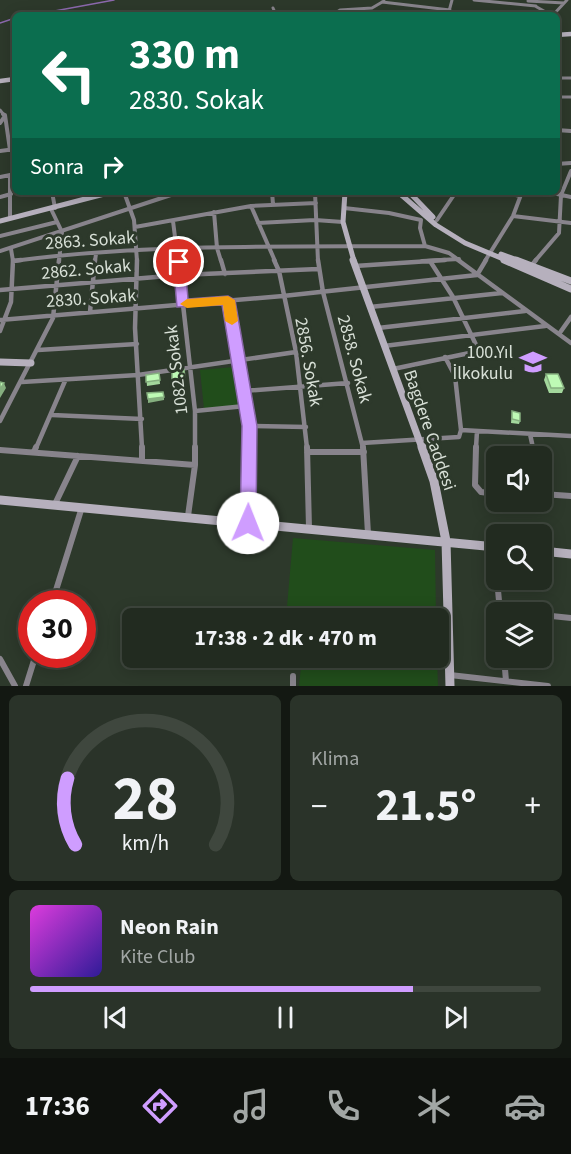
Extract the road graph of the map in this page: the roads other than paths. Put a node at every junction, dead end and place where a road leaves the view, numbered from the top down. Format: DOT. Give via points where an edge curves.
graph roads {
  1 [pos="386,0"];
  2 [pos="452,0"];
  3 [pos="474,0"];
  4 [pos="567,0"];
  5 [pos="527,1"];
  6 [pos="382,2"];
  7 [pos="564,3"];
  8 [pos="536,6"];
  9 [pos="273,8"];
  10 [pos="450,10"];
  11 [pos="275,12"];
  12 [pos="339,12"];
  13 [pos="547,12"];
  14 [pos="555,12"];
  15 [pos="0,110"];
  16 [pos="5,115"];
  17 [pos="0,123"];
  18 [pos="1,129"];
  19 [pos="8,130"];
  20 [pos="12,146"];
  21 [pos="571,171"];
  22 [pos="12,175"];
  23 [pos="0,177"];
  24 [pos="11,194"];
  25 [pos="52,195"];
  26 [pos="92,195"];
  27 [pos="125,195"];
  28 [pos="171,195"];
  29 [pos="272,195"];
  30 [pos="315,195"];
  31 [pos="345,195"];
  32 [pos="401,195"];
  33 [pos="412,195"];
  34 [pos="454,195"];
  35 [pos="521,195"];
  36 [pos="561,195"];
  37 [pos="0,197"];
  38 [pos="571,198"];
  39 [pos="315,203"];
  40 [pos="273,204"];
  41 [pos="251,206"];
  42 [pos="53,208"];
  43 [pos="131,208"];
  44 [pos="344,208"];
  45 [pos="214,212"];
  46 [pos="513,216"];
  47 [pos="10,218"];
  48 [pos="424,218"];
  49 [pos="0,220"];
  50 [pos="315,220"];
  51 [pos="437,220"];
  52 [pos="173,221"];
  53 [pos="57,222"];
  54 [pos="343,222"];
  55 [pos="561,222"];
  56 [pos="258,223"];
  57 [pos="571,223"];
  58 [pos="135,227"];
  59 [pos="62,232"];
  60 [pos="0,236"];
  61 [pos="348,245"];
  62 [pos="316,246"];
  63 [pos="425,246"];
  64 [pos="270,247"];
  65 [pos="217,248"];
  66 [pos="11,249"];
  67 [pos="178,249"];
  68 [pos="137,250"];
  69 [pos="0,251"];
  70 [pos="490,253"];
  71 [pos="96,254"];
  72 [pos="58,255"];
  73 [pos="459,259"];
  74 [pos="14,261"];
  75 [pos="430,261"];
  76 [pos="532,265"];
  77 [pos="355,266"];
  78 [pos="318,269"];
  79 [pos="279,271"];
  80 [pos="225,274"];
  81 [pos="477,275"];
  82 [pos="180,276"];
  83 [pos="137,279"];
  84 [pos="443,279"];
  85 [pos="95,281"];
  86 [pos="571,281"];
  87 [pos="55,285"];
  88 [pos="363,287"];
  89 [pos="13,289"];
  90 [pos="571,289"];
  91 [pos="0,290"];
  92 [pos="322,292"];
  93 [pos="502,293"];
  94 [pos="283,296"];
  95 [pos="453,297"];
  96 [pos="228,300"];
  97 [pos="182,304"];
  98 [pos="370,307"];
  99 [pos="135,309"];
  100 [pos="525,311"];
  101 [pos="90,312"];
  102 [pos="53,314"];
  103 [pos="571,317"];
  104 [pos="7,318"];
  105 [pos="464,319"];
  106 [pos="0,320"];
  107 [pos="545,326"];
  108 [pos="378,327"];
  109 [pos="0,331"];
  110 [pos="559,334"];
  111 [pos="472,337"];
  112 [pos="571,343"];
  113 [pos="137,344"];
  114 [pos="383,346"];
  115 [pos="38,350"];
  116 [pos="296,352"];
  117 [pos="445,357"];
  118 [pos="239,360"];
  119 [pos="0,362"];
  120 [pos="31,363"];
  121 [pos="191,368"];
  122 [pos="393,369"];
  123 [pos="138,375"];
  124 [pos="66,381"];
  125 [pos="22,382"];
  126 [pos="348,383"];
  127 [pos="302,385"];
  128 [pos="243,391"];
  129 [pos="245,406"];
  130 [pos="195,411"];
  131 [pos="52,415"];
  132 [pos="142,419"];
  133 [pos="0,421"];
  134 [pos="250,426"];
  135 [pos="306,427"];
  136 [pos="461,430"];
  137 [pos="477,432"];
  138 [pos="530,434"];
  139 [pos="571,436"];
  140 [pos="419,438"];
  141 [pos="362,443"];
  142 [pos="532,446"];
  143 [pos="0,450"];
  144 [pos="34,452"];
  145 [pos="307,452"];
  146 [pos="364,452"];
  147 [pos="78,456"];
  148 [pos="142,461"];
  149 [pos="195,465"];
  150 [pos="486,494"];
  151 [pos="552,495"];
  152 [pos="571,496"];
  153 [pos="0,500"];
  154 [pos="55,504"];
  155 [pos="82,507"];
  156 [pos="188,516"];
  157 [pos="248,523"];
  158 [pos="309,528"];
  159 [pos="368,534"];
  160 [pos="446,541"];
  161 [pos="486,546"];
  162 [pos="552,552"];
  163 [pos="571,554"];
  164 [pos="56,590"];
  165 [pos="552,616"];
  166 [pos="571,618"];
  167 [pos="0,659"];
  168 [pos="32,668"];
  169 [pos="505,668"];
  170 [pos="450,675"];
  171 [pos="293,676"];
  172 [pos="506,681"];
  173 [pos="15,686"];
  174 [pos="26,686"];
  175 [pos="293,686"];
  176 [pos="450,686"];
  177 [pos="548,686"];
  1 -- 6 [label="street"];
  2 -- 10 [label="street"];
  3 -- 8 [label="street"];
  4 -- 7 [label="street"];
  5 -- 7 [label="street"];
  5 -- 8 [label="street"];
  6 -- 10 [label="street"];
  6 -- 12 [label="street" via="370,8"];
  7 -- 14 [label="street"];
  8 -- 13 [label="street"];
  9 -- 11 [label="street"];
  15 -- 16 [label="street"];
  16 -- 17 [label="street"];
  16 -- 19 [label="street"];
  18 -- 19 [label="street"];
  19 -- 20 [label="street"];
  21 -- 36 [label="street"];
  22 -- 23 [label="street"];
  22 -- 24 [label="street"];
  24 -- 37 [label="street"];
  24 -- 47 [label="street"];
  25 -- 42 [label="street"];
  26 -- 42 [label="main road"];
  27 -- 43 [label="street"];
  28 -- 43 [label="street"];
  29 -- 40 [label="street"];
  30 -- 39 [label="street, 2858. Sokak"];
  31 -- 44 [label="main road, Bagdere Caddesi"];
  32 -- 48 [label="main road"];
  33 -- 51 [label="main road"];
  34 -- 51 [label="street"];
  35 -- 46 [label="street"];
  36 -- 38 [label="street"];
  36 -- 55 [label="street"];
  39 -- 40 [label="street"];
  39 -- 50 [label="street, 2858. Sokak"];
  40 -- 41 [label="street"];
  41 -- 45 [label="street"];
  41 -- 56 [label="street, 2856. Sokak"];
  42 -- 47 [label="main road"];
  42 -- 53 [label="street"];
  43 -- 58 [label="street"];
  43 -- 59 [label="street"];
  44 -- 48 [label="street"];
  44 -- 54 [label="main road, Bagdere Caddesi"];
  45 -- 52 [label="street"];
  45 -- 65 [label="street"];
  46 -- 55 [label="street"];
  46 -- 70 [label="street"];
  47 -- 49 [label="main road"];
  48 -- 63 [label="street" via="420,228"];
  48 -- 70 [label="main road"];
  50 -- 54 [label="street"];
  50 -- 56 [label="street"];
  50 -- 62 [label="street, 2858. Sokak"];
  51 -- 70 [label="main road"];
  52 -- 58 [label="street"];
  52 -- 67 [label="street, 1082. Sokak"];
  53 -- 59 [label="street"];
  53 -- 60 [label="street"];
  54 -- 61 [label="main road, Bagdere Caddesi"];
  55 -- 57 [label="street"];
  55 -- 76 [label="street" via="559,233"];
  56 -- 64 [label="street, 2856. Sokak"];
  58 -- 68 [label="street"];
  59 -- 66 [label="street"];
  59 -- 72 [label="street"];
  61 -- 62 [label="street, 2863. Sokak"];
  61 -- 63 [label="street, 2863. Sokak"];
  61 -- 77 [label="main road, Bagdere Caddesi"];
  62 -- 64 [label="street, 2863. Sokak"];
  62 -- 78 [label="street, 2858. Sokak"];
  63 -- 73 [label="street, 2863. Sokak"];
  64 -- 65 [label="street, 2863. Sokak"];
  64 -- 79 [label="street, 2856. Sokak"];
  65 -- 67 [label="street, 2863. Sokak"];
  65 -- 80 [label="street"];
  66 -- 69 [label="street"];
  66 -- 74 [label="street"];
  67 -- 68 [label="street, 2863. Sokak"];
  67 -- 82 [label="street, 1082. Sokak"];
  68 -- 71 [label="street, 2863. Sokak"];
  68 -- 83 [label="street"];
  70 -- 76 [label="main road"];
  70 -- 81 [label="street"];
  70 -- 90 [label="main road"];
  71 -- 72 [label="street, 2863. Sokak"];
  71 -- 85 [label="street"];
  72 -- 74 [label="street, 2863. Sokak"];
  72 -- 87 [label="street"];
  73 -- 75 [label="street"];
  73 -- 81 [label="street, 2863. Sokak"];
  74 -- 89 [label="street"];
  75 -- 77 [label="street"];
  75 -- 84 [label="street"];
  76 -- 86 [label="main road"];
  77 -- 88 [label="main road, Bagdere Caddesi"];
  78 -- 79 [label="street, 2862. Sokak"];
  78 -- 92 [label="street, 2858. Sokak"];
  79 -- 80 [label="street, 2862. Sokak"];
  79 -- 94 [label="street, 2856. Sokak"];
  80 -- 82 [label="street, 2862. Sokak"];
  81 -- 84 [label="street, 2830. Sokak"];
  81 -- 93 [label="street, 2863. Sokak"];
  82 -- 83 [label="street, 2862. Sokak"];
  82 -- 97 [label="street, 1082. Sokak"];
  83 -- 85 [label="street, 2862. Sokak"];
  83 -- 99 [label="street"];
  84 -- 88 [label="street, 2830. Sokak"];
  84 -- 95 [label="street"];
  85 -- 87 [label="street, 2862. Sokak"];
  85 -- 101 [label="street"];
  87 -- 89 [label="street, 2862. Sokak"];
  87 -- 102 [label="street"];
  88 -- 92 [label="street, 2830. Sokak"];
  88 -- 98 [label="main road, Bagdere Caddesi"];
  89 -- 91 [label="street, 2862. Sokak"];
  89 -- 104 [label="street"];
  92 -- 94 [label="street, 2830. Sokak"];
  92 -- 126 [label="street, 2858. Sokak"];
  93 -- 95 [label="street"];
  93 -- 100 [label="street, 2863. Sokak"];
  94 -- 96 [label="street, 2830. Sokak"];
  94 -- 116 [label="street, 2856. Sokak"];
  95 -- 98 [label="street"];
  95 -- 105 [label="street"];
  96 -- 97 [label="street, 2830. Sokak"];
  96 -- 118 [label="street"];
  97 -- 99 [label="street, 2830. Sokak"];
  97 -- 121 [label="street, 1082. Sokak"];
  98 -- 108 [label="main road, Bagdere Caddesi"];
  99 -- 101 [label="street, 2830. Sokak"];
  99 -- 113 [label="street"];
  100 -- 105 [label="street"];
  100 -- 107 [label="street, 2863. Sokak"];
  101 -- 102 [label="street, 2830. Sokak"];
  102 -- 104 [label="street, 2830. Sokak"];
  102 -- 115 [label="street"];
  103 -- 110 [label="street"];
  104 -- 106 [label="street, 2830. Sokak"];
  104 -- 109 [label="street"];
  105 -- 108 [label="street"];
  105 -- 111 [label="street"];
  107 -- 110 [label="street, 2863. Sokak"];
  107 -- 111 [label="street"];
  108 -- 114 [label="main road, Bagdere Caddesi"];
  110 -- 112 [label="street, 2863. Sokak"];
  111 -- 114 [label="street"];
  111 -- 117 [label="street" via="479,351"];
  113 -- 115 [label="street"];
  113 -- 123 [label="street"];
  114 -- 122 [label="main road, Bagdere Caddesi"];
  115 -- 120 [label="street"];
  116 -- 118 [label="street"];
  116 -- 127 [label="street, 2856. Sokak"];
  117 -- 122 [label="street"];
  117 -- 136 [label="street" via="455,376"];
  118 -- 121 [label="street"];
  118 -- 128 [label="street"];
  119 -- 120 [label="main road"];
  120 -- 125 [label="street"];
  121 -- 123 [label="street"];
  121 -- 130 [label="street, 1082. Sokak"];
  122 -- 140 [label="main road, Bagdere Caddesi"];
  123 -- 124 [label="street"];
  123 -- 132 [label="street"];
  124 -- 125 [label="street"];
  124 -- 131 [label="street"];
  125 -- 133 [label="street"];
  126 -- 127 [label="street"];
  126 -- 141 [label="street, 2858. Sokak"];
  127 -- 128 [label="street"];
  127 -- 135 [label="street, 2856. Sokak"];
  128 -- 129 [label="street"];
  129 -- 130 [label="street"];
  129 -- 134 [label="street"];
  130 -- 149 [label="street, 1082. Sokak"];
  131 -- 132 [label="street"];
  131 -- 144 [label="street"];
  132 -- 148 [label="street"];
  134 -- 135 [label="street"];
  134 -- 157 [label="street"];
  135 -- 145 [label="street, 2856. Sokak"];
  136 -- 137 [label="street"];
  136 -- 140 [label="street" via="459,437 454,438"];
  137 -- 138 [label="street"];
  137 -- 150 [label="street" via="475,485"];
  138 -- 139 [label="street"];
  138 -- 142 [label="street"];
  140 -- 141 [label="street"];
  140 -- 160 [label="main road, Bagdere Caddesi" via="434,481"];
  141 -- 146 [label="street, 2858. Sokak"];
  143 -- 144 [label="street"];
  144 -- 147 [label="street"];
  145 -- 146 [label="street"];
  145 -- 158 [label="street, 2856. Sokak"];
  146 -- 159 [label="street, 2858. Sokak"];
  147 -- 148 [label="street"];
  147 -- 154 [label="street"];
  148 -- 149 [label="street"];
  149 -- 156 [label="street, 1082. Sokak"];
  151 -- 152 [label="street"];
  153 -- 154 [label="main road"];
  154 -- 155 [label="main road"];
  155 -- 156 [label="main road"];
  155 -- 164 [label="street"];
  156 -- 157 [label="main road"];
  157 -- 158 [label="main road"];
  158 -- 159 [label="main road"];
  159 -- 160 [label="main road"];
  160 -- 161 [label="main road"];
  160 -- 170 [label="main road, Bagdere Caddesi"];
  162 -- 163 [label="main road"];
  165 -- 166 [label="street"];
  167 -- 173 [label="street"];
  168 -- 174 [label="street"];
  169 -- 172 [label="street"];
  170 -- 172 [label="street"];
  170 -- 176 [label="main road, Bagdere Caddesi"];
  171 -- 175 [label="street"];
  172 -- 177 [label="street"];
}
